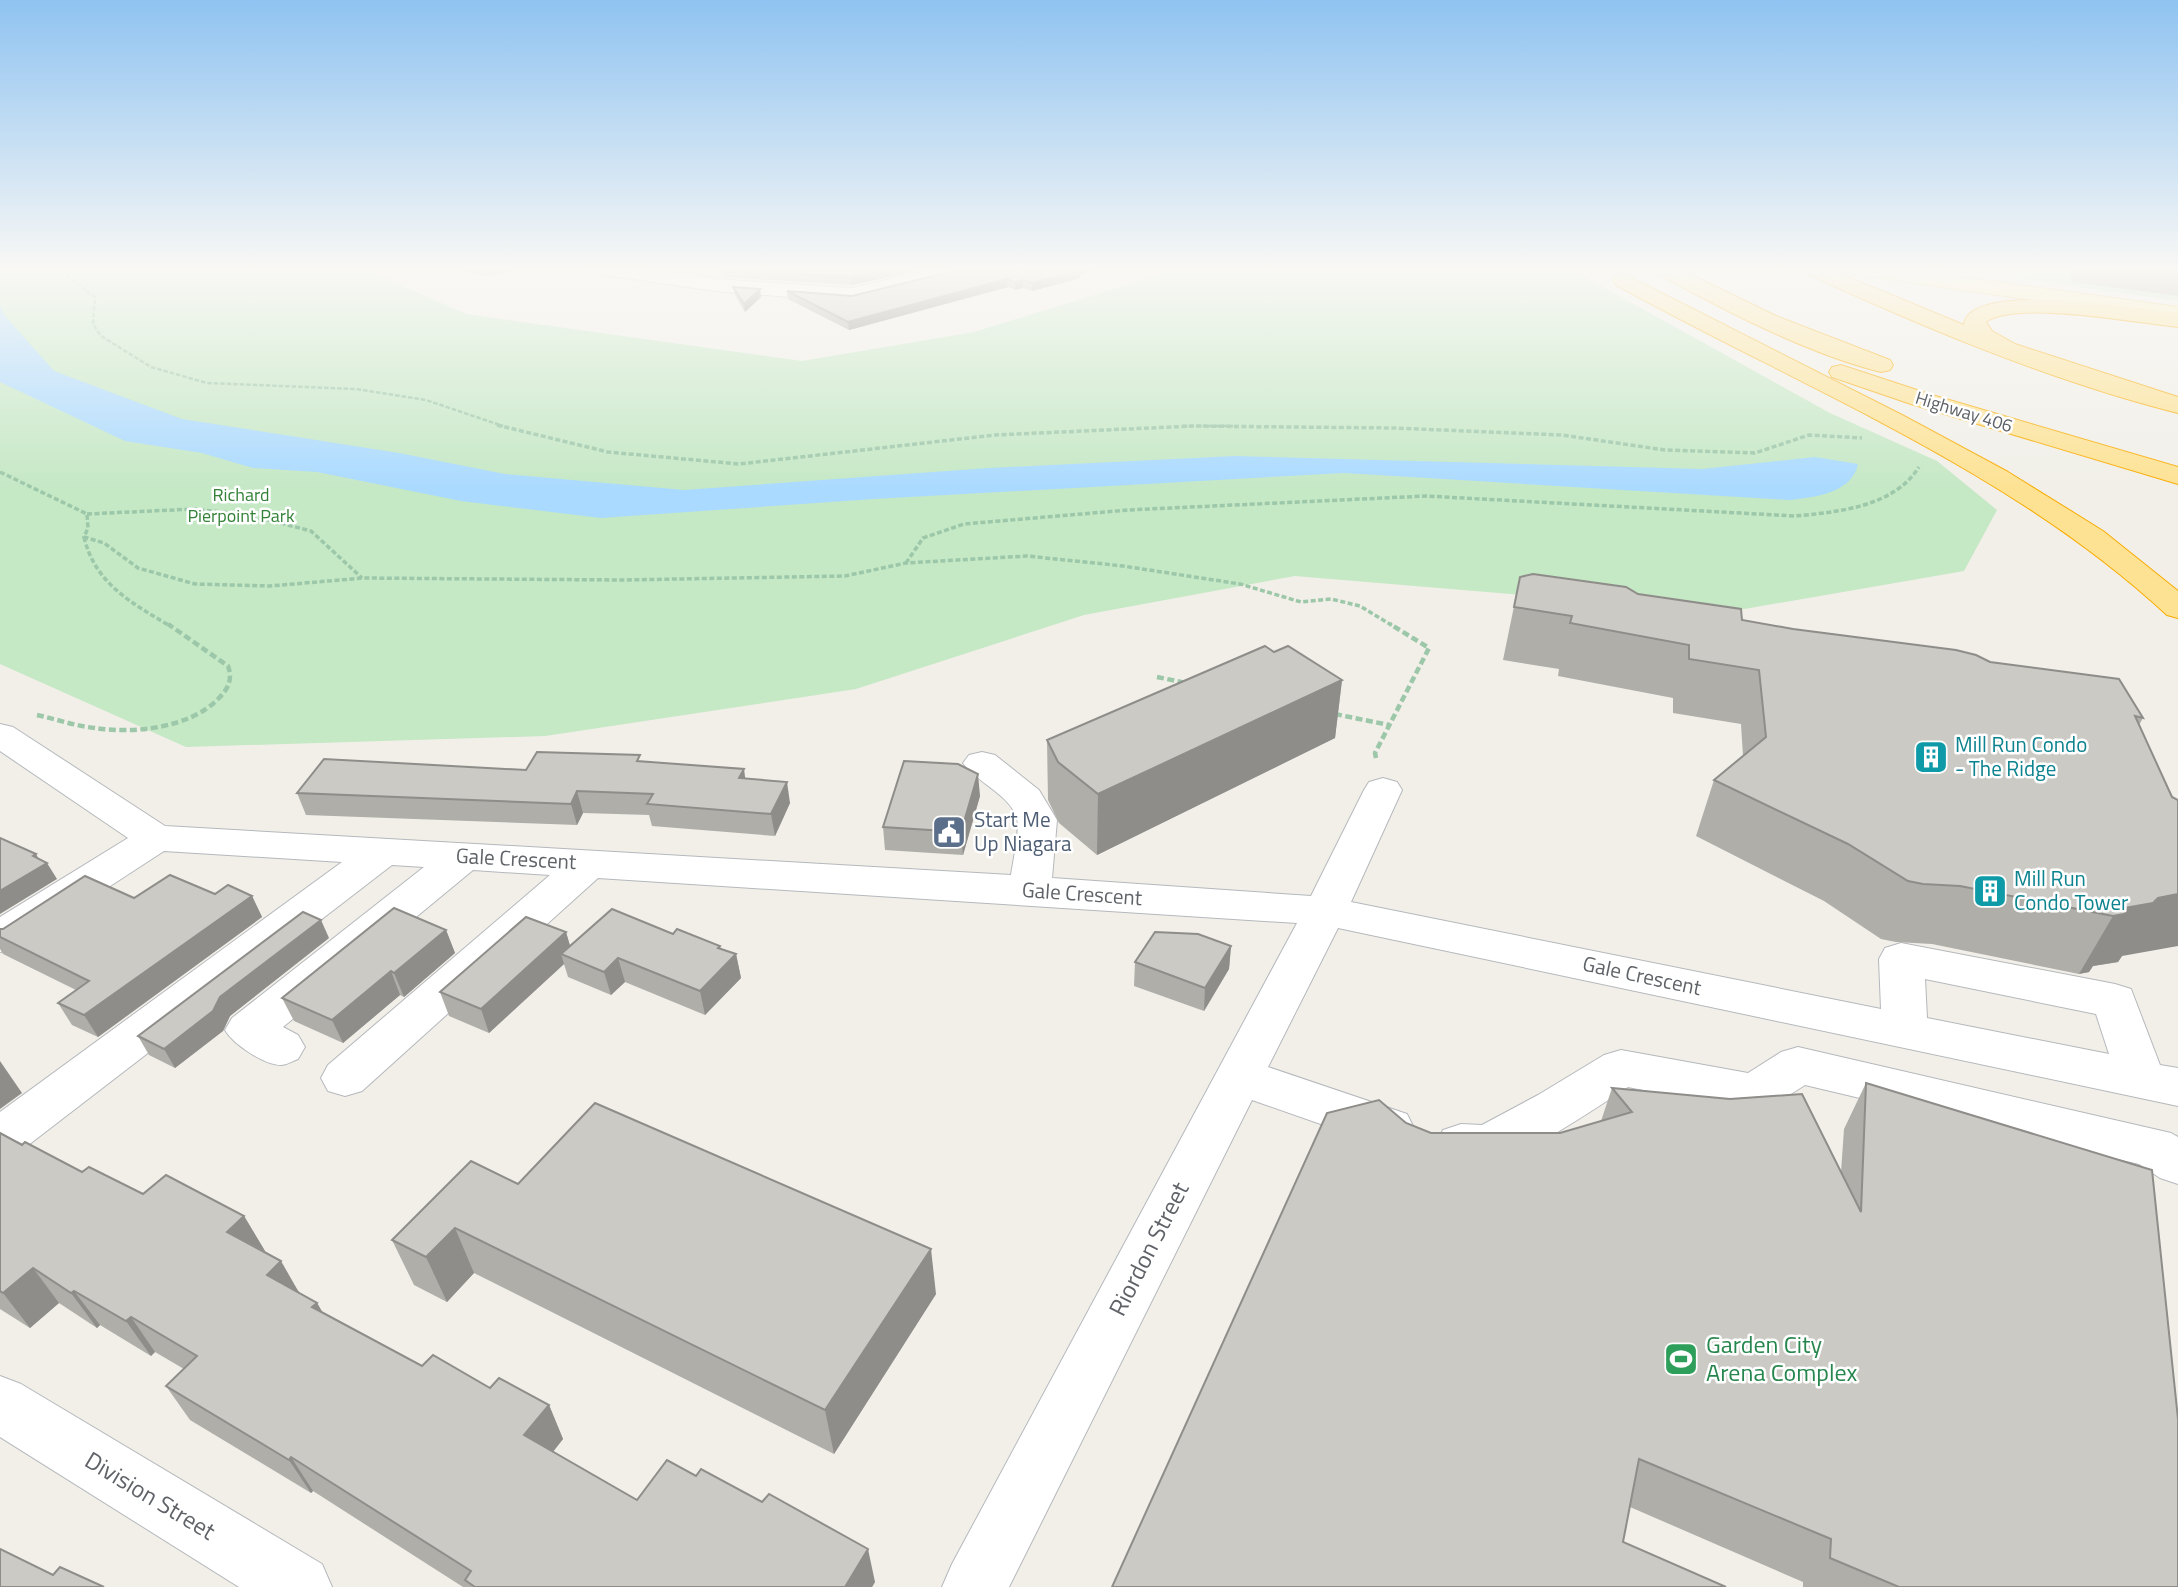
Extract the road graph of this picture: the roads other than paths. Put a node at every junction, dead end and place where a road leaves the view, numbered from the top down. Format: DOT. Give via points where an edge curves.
graph roads {
  1 [pos="1737,341"];
  2 [pos="1760,341"];
  3 [pos="1814,341"];
  4 [pos="1983,341"];
  5 [pos="1994,341"];
  6 [pos="2032,360"];
  7 [pos="2178,405"];
  8 [pos="2178,454"];
  9 [pos="2178,476"];
  10 [pos="2178,608"];
  11 [pos="0,735"];
  12 [pos="982,763"];
  13 [pos="1383,790"];
  14 [pos="156,838"];
  15 [pos="384,851"];
  16 [pos="464,856"];
  17 [pos="589,864"];
  18 [pos="1030,890"];
  19 [pos="1325,911"];
  20 [pos="0,937"];
  21 [pos="1796,1008"];
  22 [pos="1905,1030"];
  23 [pos="281,1047"];
  24 [pos="1798,1065"];
  25 [pos="1239,1076"];
  26 [pos="345,1078"];
  27 [pos="2160,1083"];
  28 [pos="0,1139"];
  29 [pos="2178,1163"];
  30 [pos="0,1404"];
  31 [pos="299,1587"];
  32 [pos="975,1587"];
  1 -- 10 [label="highway" via="1964,459 2053,511 2127,563"];
  2 -- 9 [label="highway, Highway 406" via="1920,399"];
  3 -- 8 [label="highway, Highway 406" via="1922,379"];
  4 -- 6 [label="highway"];
  5 -- 6 [label="highway"];
  6 -- 7 [label="highway"];
  11 -- 14 [label="street"];
  12 -- 18 [label="street" via="1026,798 1037,820"];
  13 -- 19 [label="street, Riordon Street"];
  14 -- 15 [label="street, Gale Crescent"];
  14 -- 20 [label="street"];
  15 -- 16 [label="street, Gale Crescent"];
  15 -- 28 [label="street"];
  16 -- 17 [label="street, Gale Crescent"];
  16 -- 23 [label="street" via="248,1030"];
  17 -- 18 [label="street, Gale Crescent"];
  17 -- 26 [label="street"];
  18 -- 19 [label="street, Gale Crescent"];
  19 -- 21 [label="street, Gale Crescent"];
  19 -- 25 [label="street, Riordon Street"];
  21 -- 22 [label="street, Gale Crescent"];
  21 -- 24 [label="street"];
  22 -- 27 [label="street, Gale Crescent"];
  22 -- 27 [label="street" via="1901,958 2115,1001"];
  24 -- 25 [label="street" via="1755,1093 1621,1068 1488,1145 1427,1142"];
  24 -- 29 [label="street" via="2152,1147"];
  25 -- 32 [label="street, Riordon Street"];
  30 -- 31 [label="street, Division Street"];
}
